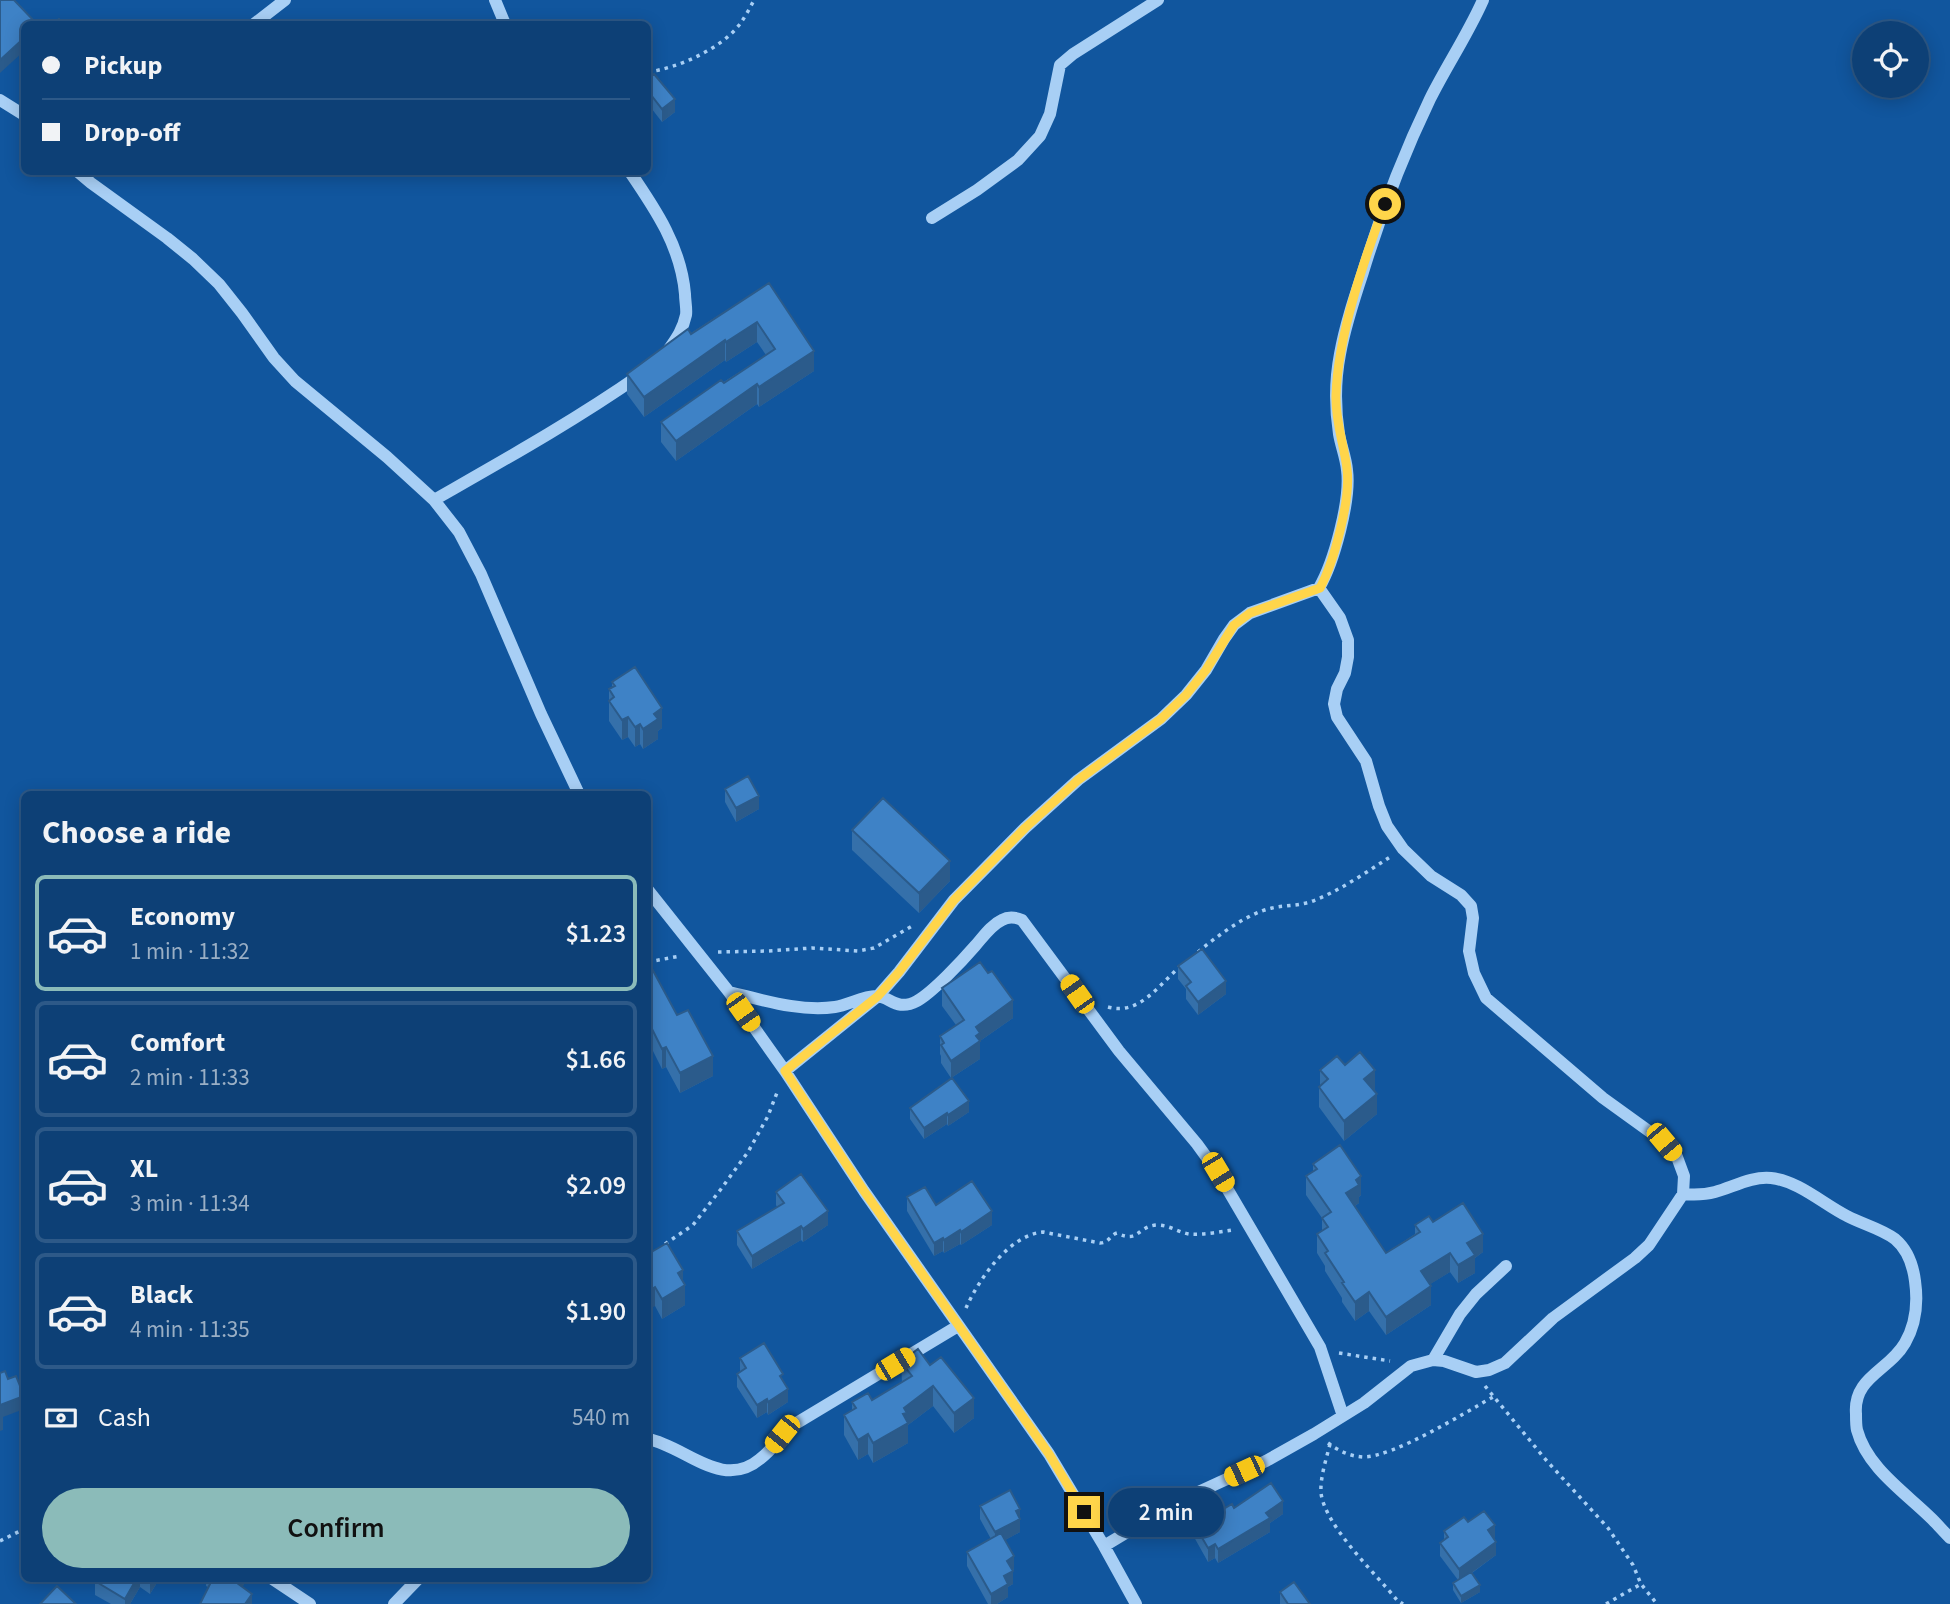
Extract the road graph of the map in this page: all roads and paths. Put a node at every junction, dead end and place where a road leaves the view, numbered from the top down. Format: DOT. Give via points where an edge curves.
graph roads {
  1 [pos="285,0"];
  2 [pos="495,0"];
  3 [pos="754,0"];
  4 [pos="1158,0"];
  5 [pos="1483,0"];
  6 [pos="258,21"];
  7 [pos="504,21"];
  8 [pos="651,71"];
  9 [pos="0,100"];
  10 [pos="21,113"];
  11 [pos="81,175"];
  12 [pos="632,175"];
  13 [pos="932,218"];
  14 [pos="434,500"];
  15 [pos="1320,588"];
  16 [pos="578,791"];
  17 [pos="1403,849"];
  18 [pos="651,894"];
  19 [pos="923,919"];
  20 [pos="698,951"];
  21 [pos="1198,952"];
  22 [pos="651,961"];
  23 [pos="1188,961"];
  24 [pos="729,992"];
  25 [pos="878,996"];
  26 [pos="1101,1003"];
  27 [pos="785,1071"];
  28 [pos="1683,1194"];
  29 [pos="1251,1227"];
  30 [pos="663,1245"];
  31 [pos="1506,1266"];
  32 [pos="958,1326"];
  33 [pos="1320,1347"];
  34 [pos="1427,1361"];
  35 [pos="1476,1372"];
  36 [pos="1493,1397"];
  37 [pos="1343,1416"];
  38 [pos="1314,1434"];
  39 [pos="651,1440"];
  40 [pos="1330,1444"];
  41 [pos="21,1530"];
  42 [pos="1950,1538"];
  43 [pos="0,1541"];
  44 [pos="1104,1546"];
  45 [pos="277,1582"];
  46 [pos="415,1582"];
  47 [pos="1641,1584"];
  48 [pos="310,1604"];
  49 [pos="394,1604"];
  50 [pos="1136,1604"];
  51 [pos="1403,1604"];
  52 [pos="1606,1604"];
  53 [pos="1657,1604"];
  1 -- 6 [label="street"];
  2 -- 7 [label="street"];
  3 -- 8 [label="path" via="739,26 714,47"];
  4 -- 13 [label="street" via="1060,65 1050,114 1040,136 1018,160"];
  5 -- 15 [label="street" via="1404,157 1351,309 1339,355 1335,397 1347,492"];
  9 -- 10 [label="street"];
  11 -- 14 [label="street" via="193,259 219,284 295,381"];
  12 -- 14 [label="street" via="674,243 687,313 680,334 655,365 601,402"];
  14 -- 16 [label="street" via="459,532 481,574"];
  15 -- 17 [label="street" via="1348,639 1345,673 1334,704 1337,717 1366,761 1379,806"];
  15 -- 25 [label="street" via="1250,613 1234,625 1186,695 1025,828 954,900"];
  17 -- 21 [label="path" via="1311,901 1260,912"];
  17 -- 28 [label="street" via="1472,906 1469,951 1486,998 1603,1098 1664,1142 1677,1157 1684,1176"];
  18 -- 20 [label="street"];
  19 -- 20 [label="path" via="874,948 858,951"];
  20 -- 22 [label="path"];
  20 -- 24 [label="street"];
  23 -- 26 [label="path" via="1137,1006 1110,1009"];
  24 -- 25 [label="street" via="808,1008 835,1007"];
  24 -- 27 [label="street"];
  25 -- 27 [label="street"];
  25 -- 29 [label="street" via="899,1005 915,1002 1004,918 1022,920 1119,1051 1218,1172"];
  27 -- 30 [label="path" via="768,1116 741,1161 693,1225"];
  27 -- 32 [label="street"];
  28 -- 35 [label="street" via="1663,1227 1635,1258 1574,1301 1505,1363"];
  28 -- 42 [label="street" via="1712,1193 1752,1179 1774,1178 1893,1237 1905,1249 1917,1298 1913,1323 1905,1344 1858,1392 1857,1430 1866,1452 1883,1473"];
  29 -- 32 [label="path" via="1192,1234 1151,1226 1130,1237 1117,1233 1100,1243 1033,1233 986,1273"];
  29 -- 33 [label="street"];
  31 -- 34 [label="street" via="1476,1294"];
  32 -- 39 [label="street" via="795,1424 758,1461 744,1468 723,1471"];
  32 -- 44 [label="street" via="1049,1454"];
  33 -- 34 [label="path" via="1372,1359"];
  33 -- 37 [label="street"];
  34 -- 35 [label="street" via="1444,1361"];
  34 -- 37 [label="street" via="1411,1366"];
  35 -- 36 [label="path"];
  36 -- 40 [label="path" via="1393,1450 1365,1457 1345,1454"];
  36 -- 47 [label="path" via="1608,1528"];
  37 -- 38 [label="street"];
  38 -- 40 [label="path"];
  38 -- 44 [label="street" via="1179,1501"];
  40 -- 51 [label="path" via="1321,1490 1324,1505 1344,1537"];
  41 -- 43 [label="path"];
  44 -- 50 [label="street"];
  45 -- 48 [label="street"];
  46 -- 49 [label="street"];
  47 -- 52 [label="path"];
  47 -- 53 [label="path"];
}
